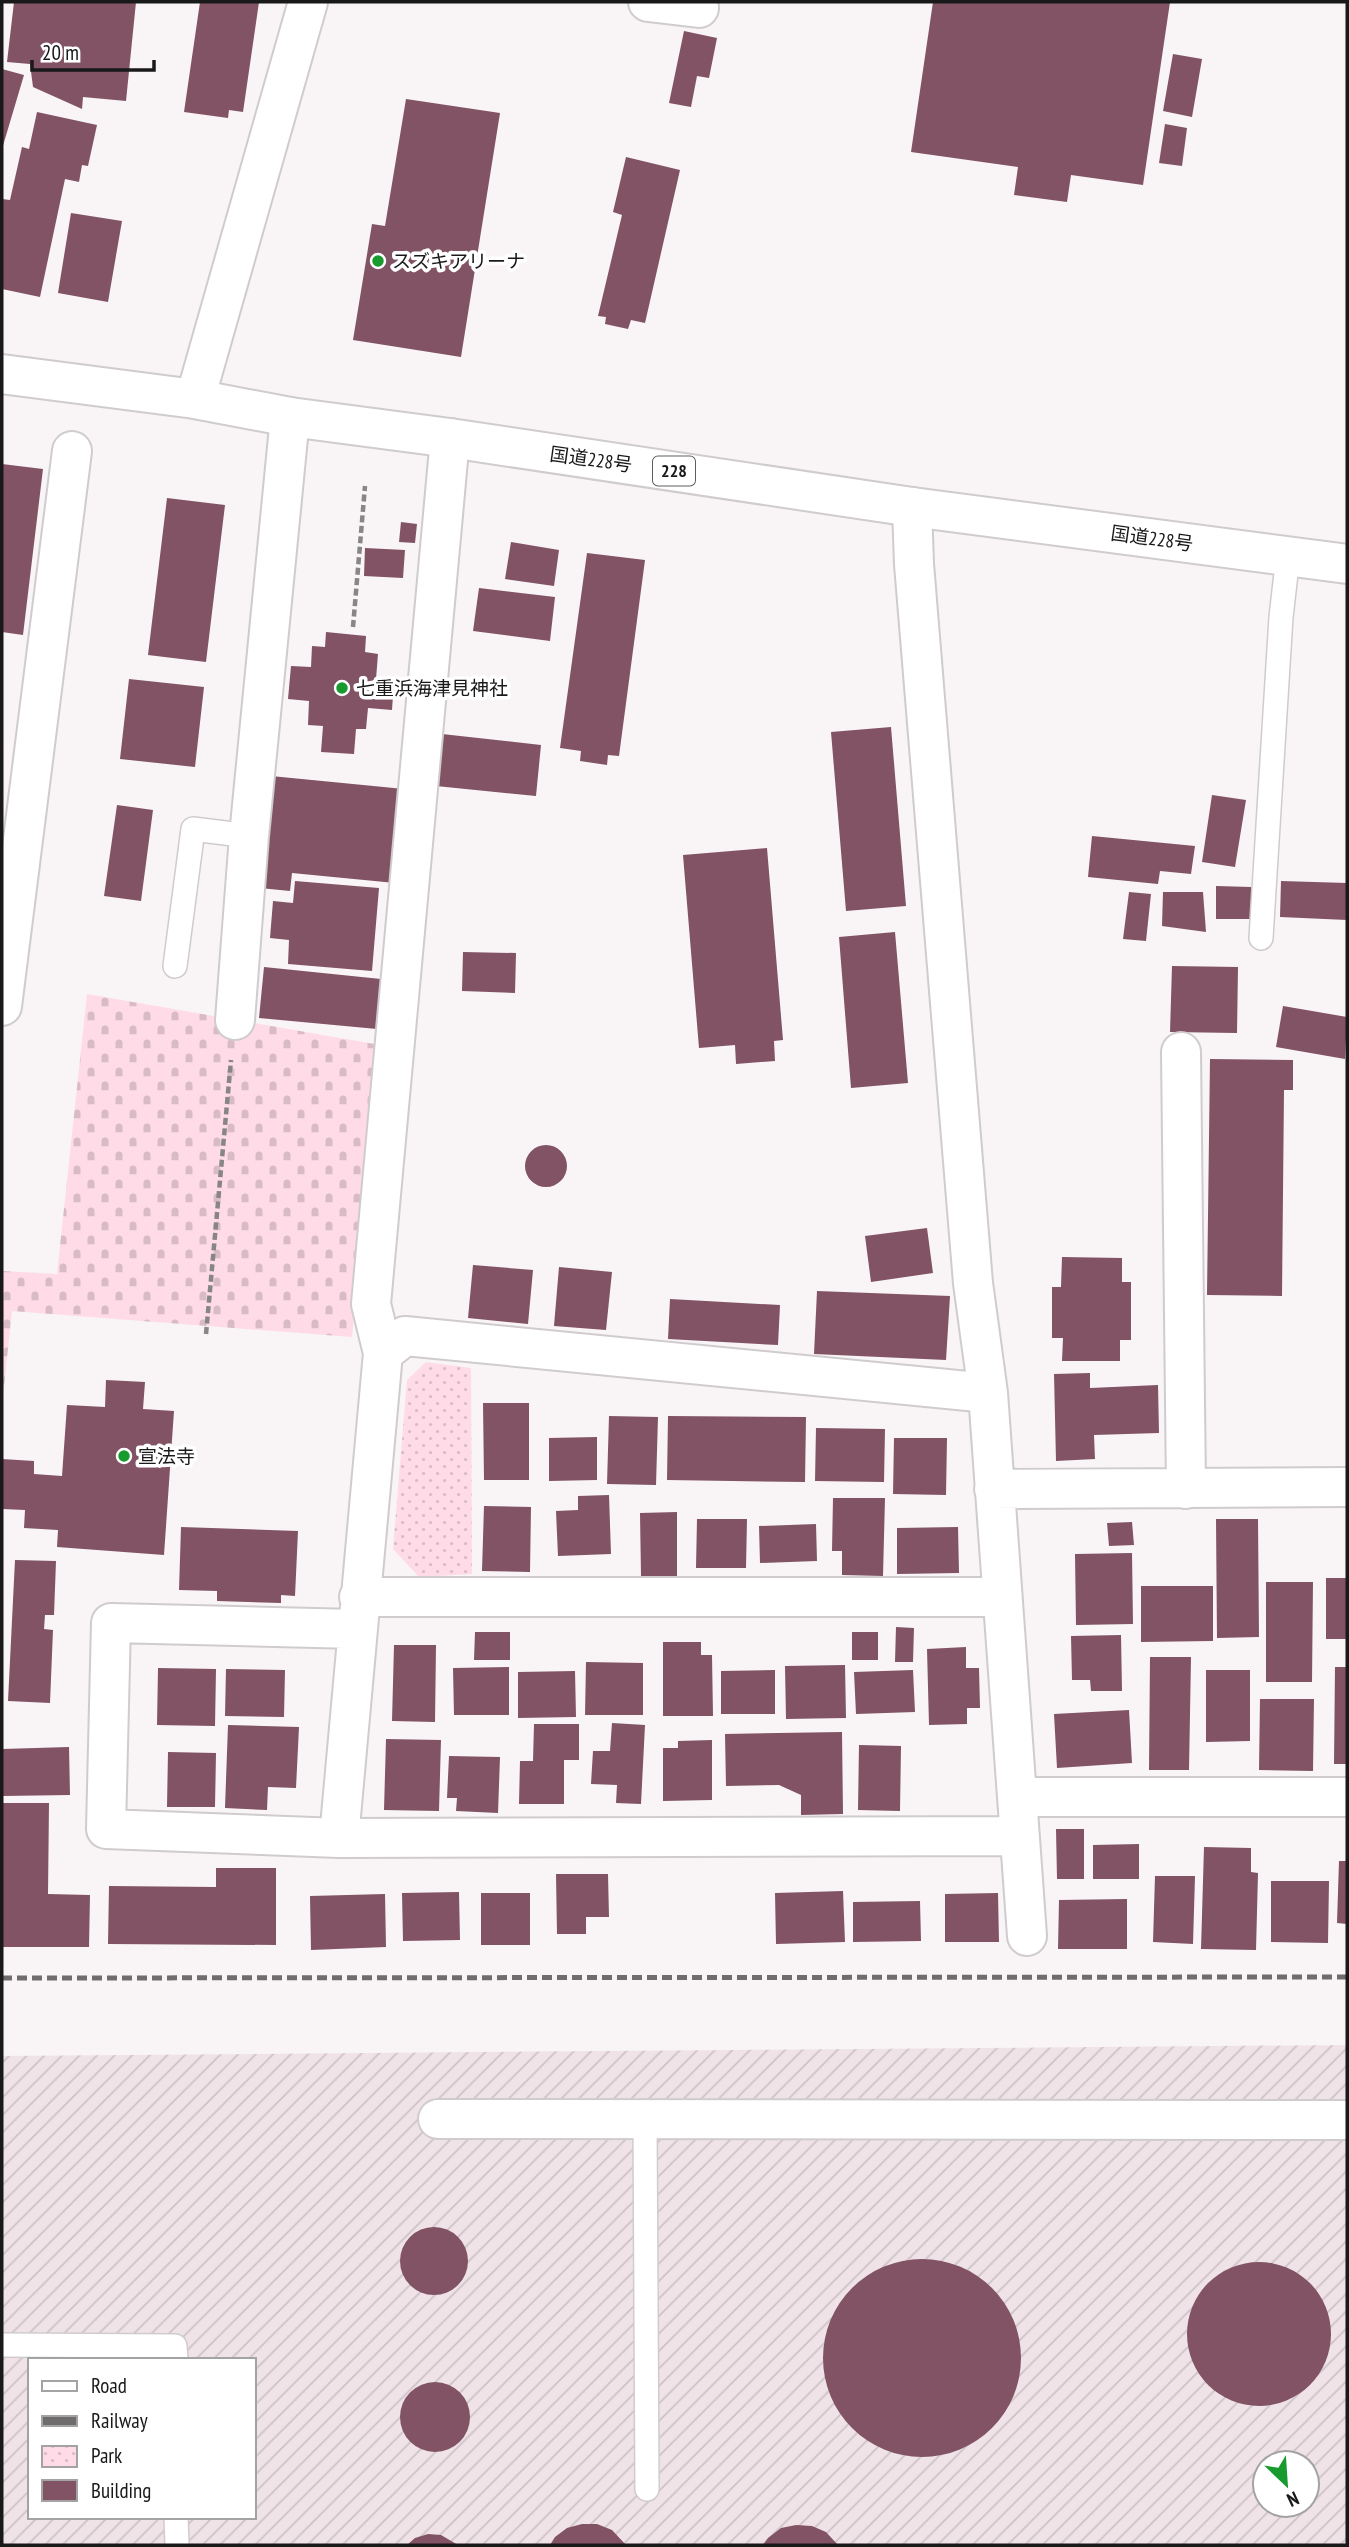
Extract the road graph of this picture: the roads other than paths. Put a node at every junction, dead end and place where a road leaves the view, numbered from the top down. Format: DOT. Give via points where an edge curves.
graph roads {
  1 [pos="308,2"];
  2 [pos="648,2"];
  3 [pos="699,8"];
  4 [pos="2,374"];
  5 [pos="195,399"];
  6 [pos="290,417"];
  7 [pos="450,438"];
  8 [pos="72,451"];
  9 [pos="912,507"];
  10 [pos="1289,556"];
  11 [pos="1347,564"];
  12 [pos="249,836"];
  13 [pos="1261,938"];
  14 [pos="174,966"];
  15 [pos="2,1006"];
  16 [pos="235,1020"];
  17 [pos="1181,1052"];
  18 [pos="383,1353"];
  19 [pos="988,1393"];
  20 [pos="1347,1487"];
  21 [pos="994,1489"];
  22 [pos="1186,1489"];
  23 [pos="1002,1598"];
  24 [pos="358,1613"];
  25 [pos="1017,1797"];
  26 [pos="1347,1797"];
  27 [pos="1020,1836"];
  28 [pos="339,1838"];
  29 [pos="1027,1936"];
  30 [pos="438,2119"];
  31 [pos="645,2119"];
  32 [pos="1347,2120"];
  33 [pos="2,2344"];
  34 [pos="176,2358"];
  35 [pos="647,2489"];
  36 [pos="176,2519"];
  37 [pos="177,2545"];
  1 -- 5 [label="main road"];
  2 -- 3 [label="main road"];
  4 -- 5 [label="main road, 国道228号 / 228"];
  5 -- 6 [label="main road, 国道228号 / 228"];
  6 -- 7 [label="main road, 国道228号 / 228"];
  6 -- 12 [label="main road"];
  7 -- 9 [label="main road, 国道228号 / 228"];
  7 -- 18 [label="main road" via="371,1304"];
  8 -- 15 [label="main road"];
  9 -- 10 [label="main road, 国道228号 / 228"];
  9 -- 19 [label="main road" via="973,1283"];
  10 -- 11 [label="main road, 国道228号 / 228"];
  10 -- 13 [label="lane" via="1281,617"];
  12 -- 14 [label="lane" via="193,829"];
  12 -- 16 [label="main road"];
  17 -- 22 [label="main road"];
  18 -- 19 [label="main road" via="405,1336"];
  18 -- 24 [label="main road"];
  19 -- 21 [label="main road"];
  20 -- 22 [label="main road"];
  21 -- 22 [label="main road"];
  21 -- 23 [label="main road"];
  23 -- 24 [label="main road"];
  23 -- 25 [label="main road"];
  24 -- 28 [label="main road"];
  24 -- 28 [label="main road" via="111,1623 106,1829"];
  25 -- 26 [label="main road"];
  25 -- 27 [label="main road"];
  27 -- 28 [label="main road"];
  27 -- 29 [label="main road"];
  30 -- 31 [label="main road"];
  31 -- 32 [label="main road"];
  31 -- 35 [label="lane"];
  33 -- 34 [label="lane" via="176,2346"];
  36 -- 37 [label="lane"];
}
